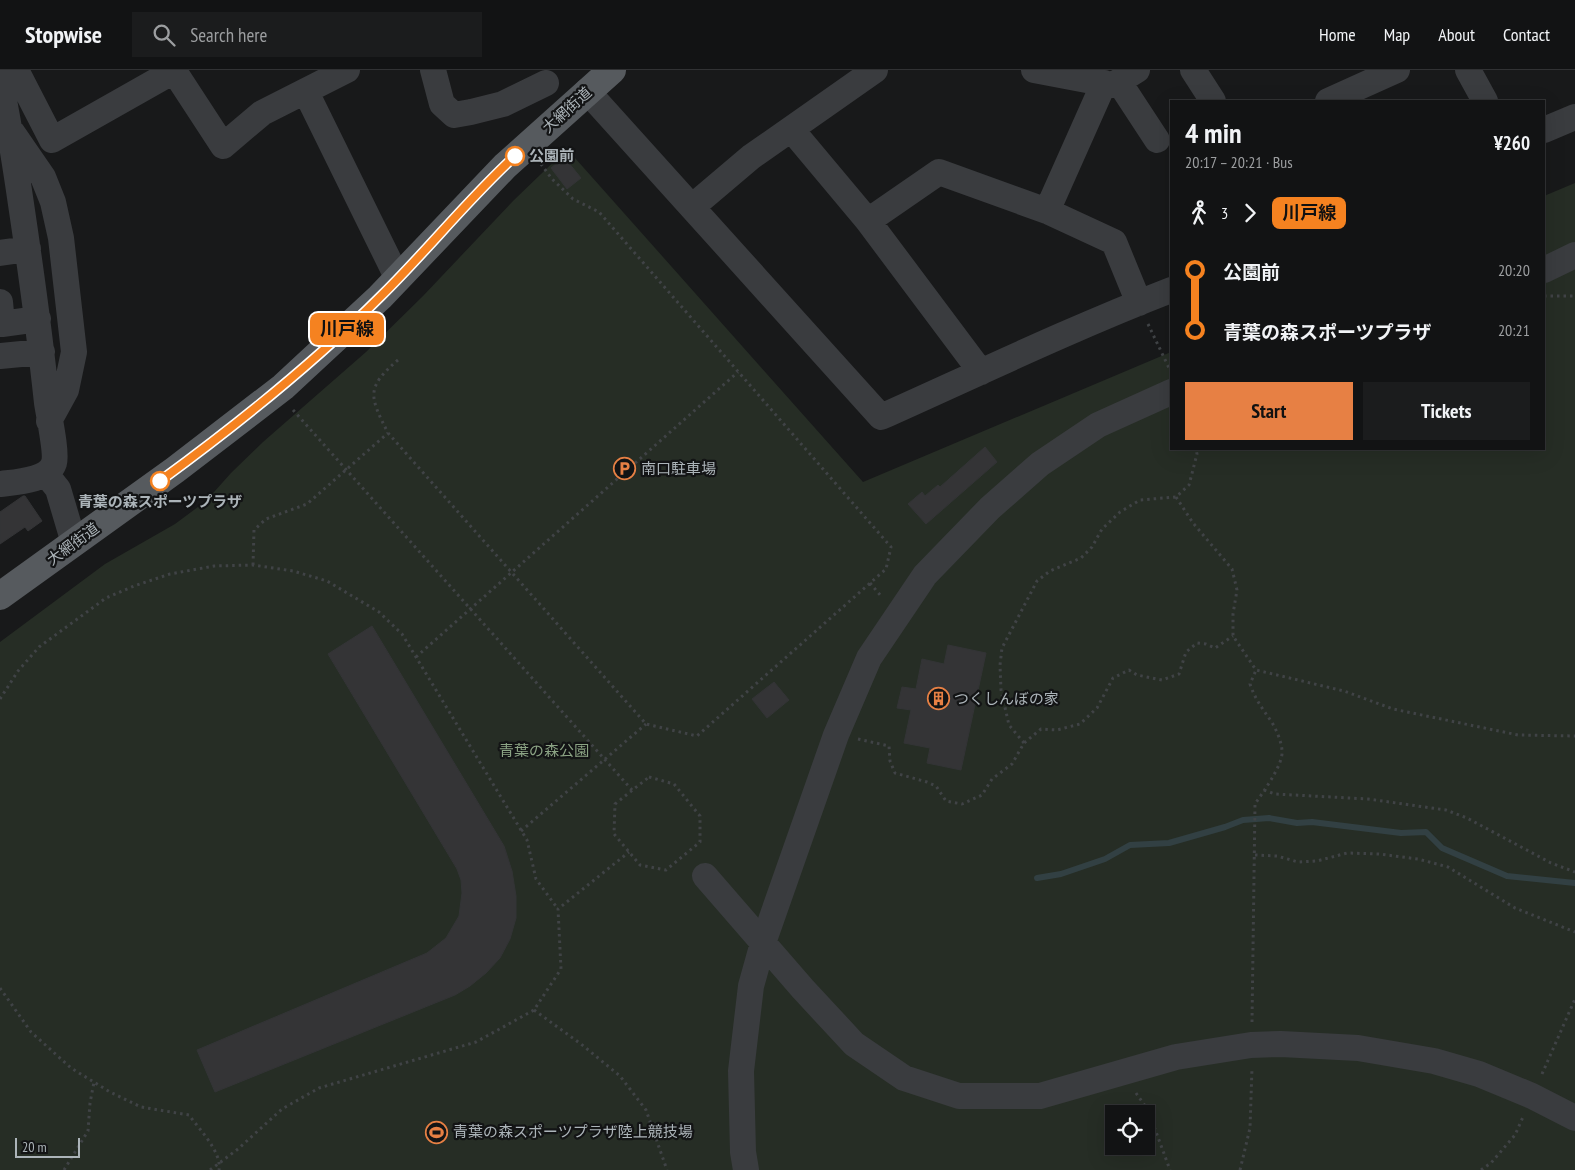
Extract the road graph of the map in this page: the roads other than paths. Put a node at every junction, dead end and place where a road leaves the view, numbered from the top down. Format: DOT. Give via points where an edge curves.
graph roads {
  1 [pos="16,70"];
  2 [pos="348,70"];
  3 [pos="433,70"];
  4 [pos="612,70"];
  5 [pos="875,70"];
  6 [pos="1034,70"];
  7 [pos="1193,70"];
  8 [pos="1397,70"];
  9 [pos="1468,70"];
  10 [pos="545,76"];
  11 [pos="1120,78"];
  12 [pos="1,91"];
  13 [pos="306,92"];
  14 [pos="587,92"];
  15 [pos="1212,100"];
  16 [pos="1330,100"];
  17 [pos="1484,100"];
  18 [pos="1575,117"];
  19 [pos="557,119"];
  20 [pos="9,128"];
  21 [pos="791,129"];
  22 [pos="1545,130"];
  23 [pos="1157,140"];
  24 [pos="692,208"];
  25 [pos="1047,211"];
  26 [pos="868,221"];
  27 [pos="28,249"];
  28 [pos="0,253"];
  29 [pos="1575,255"];
  30 [pos="1545,270"];
  31 [pos="398,279"];
  32 [pos="1170,290"];
  33 [pos="0,302"];
  34 [pos="1139,303"];
  35 [pos="38,319"];
  36 [pos="42,352"];
  37 [pos="0,356"];
  38 [pos="981,372"];
  39 [pos="1170,392"];
  40 [pos="49,421"];
  41 [pos="46,474"];
  42 [pos="0,484"];
  43 [pos="74,543"];
  44 [pos="0,596"];
  45 [pos="705,876"];
  46 [pos="763,943"];
  47 [pos="1575,1118"];
  48 [pos="746,1170"];
  1 -- 13 [label="street" via="52,140 174,71 222,146 262,113"];
  2 -- 13 [label="street"];
  3 -- 10 [label="street" via="442,104 454,115 504,104"];
  4 -- 14 [label="main road, 大網街道"];
  5 -- 21 [label="street"];
  6 -- 11 [label="street"];
  7 -- 15 [label="street"];
  8 -- 16 [label="street"];
  9 -- 17 [label="street"];
  10 -- 19 [label="street"];
  11 -- 23 [label="street"];
  11 -- 25 [label="street"];
  12 -- 20 [label="street"];
  13 -- 31 [label="street"];
  14 -- 19 [label="main road, 大網街道"];
  14 -- 24 [label="street"];
  18 -- 22 [label="street"];
  19 -- 31 [label="main road, 大網街道" via="505,166"];
  20 -- 27 [label="street"];
  20 -- 40 [label="street" via="43,177 53,202 61,238 74,352 66,390"];
  21 -- 24 [label="street" via="751,157"];
  21 -- 26 [label="street"];
  24 -- 38 [label="street" via="881,417"];
  25 -- 26 [label="street" via="939,172"];
  25 -- 34 [label="street" via="1114,242"];
  26 -- 38 [label="street"];
  27 -- 28 [label="street"];
  27 -- 35 [label="street"];
  29 -- 30 [label="street"];
  31 -- 43 [label="main road, 大網街道" via="283,387"];
  32 -- 34 [label="street"];
  33 -- 35 [label="street" via="2,324"];
  34 -- 38 [label="street"];
  35 -- 36 [label="street"];
  36 -- 37 [label="street"];
  36 -- 40 [label="street"];
  39 -- 46 [label="street" via="1098,425 1040,464 990,508 925,575 869,658 836,735"];
  40 -- 41 [label="street" via="54,463"];
  41 -- 42 [label="street"];
  41 -- 43 [label="street" via="58,489"];
  43 -- 44 [label="main road, 大網街道"];
  45 -- 46 [label="street"];
  46 -- 47 [label="street" via="854,1044 904,1078 958,1096 1040,1096 1176,1057 1252,1045 1281,1044 1358,1048 1434,1062 1479,1074"];
  46 -- 48 [label="street" via="751,986 741,1071"];
}
